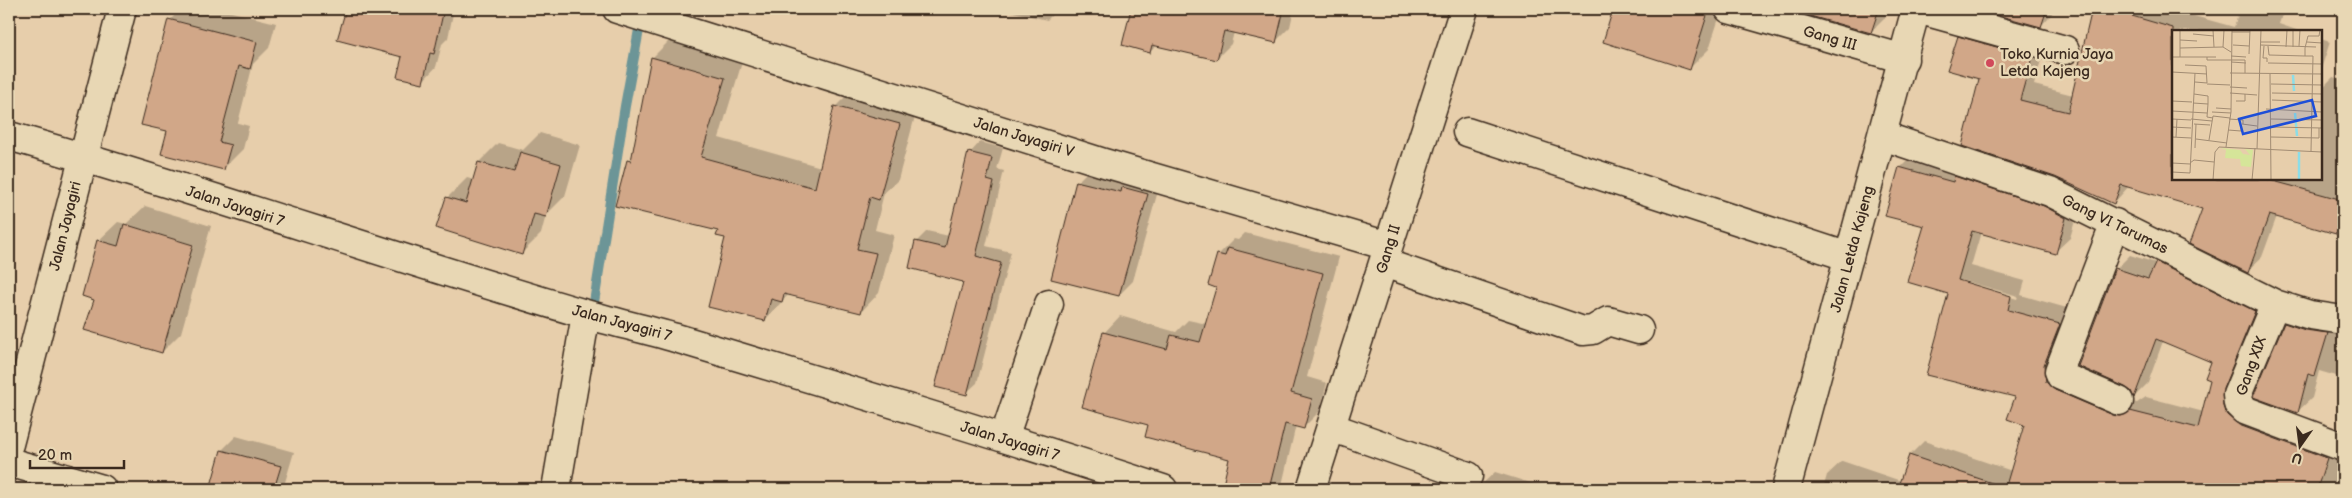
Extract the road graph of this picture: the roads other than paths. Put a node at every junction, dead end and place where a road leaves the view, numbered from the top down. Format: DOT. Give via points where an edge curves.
graph roads {
  1 [pos="122,9"];
  2 [pos="617,9"];
  3 [pos="1728,9"];
  4 [pos="1916,9"];
  5 [pos="1457,11"];
  6 [pos="2065,50"];
  7 [pos="1904,59"];
  8 [pos="1467,132"];
  9 [pos="9,136"];
  10 [pos="1882,136"];
  11 [pos="82,157"];
  12 [pos="2115,223"];
  13 [pos="1386,254"];
  14 [pos="1850,257"];
  15 [pos="1049,304"];
  16 [pos="2275,304"];
  17 [pos="587,314"];
  18 [pos="2343,320"];
  19 [pos="1639,330"];
  20 [pos="2119,401"];
  21 [pos="1331,427"];
  22 [pos="1004,438"];
  23 [pos="9,444"];
  24 [pos="2343,447"];
  25 [pos="9,462"];
  26 [pos="1468,476"];
  27 [pos="102,489"];
  28 [pos="556,489"];
  29 [pos="1162,489"];
  30 [pos="1311,489"];
  31 [pos="1786,489"];
  1 -- 11 [label="street, Jalan Jayagiri"];
  2 -- 13 [label="street, Jalan Jayagiri V"];
  3 -- 7 [label="street, Gang III"];
  4 -- 6 [label="street"];
  4 -- 7 [label="street, Jalan Letda Kajeng"];
  5 -- 13 [label="street, Gang II"];
  7 -- 10 [label="street, Jalan Letda Kajeng"];
  8 -- 14 [label="street"];
  9 -- 11 [label="street, Jalan Jayagiri 7"];
  10 -- 12 [label="street, Gang VI Tarumas" via="2050,192"];
  10 -- 14 [label="street, Jalan Letda Kajeng"];
  11 -- 17 [label="street, Jalan Jayagiri 7"];
  11 -- 23 [label="street, Jalan Jayagiri"];
  12 -- 16 [label="street, Gang VI Tarumas"];
  12 -- 20 [label="street" via="2059,371 2061,376"];
  13 -- 19 [label="street, Jalan Jayagiri V" via="1583,331 1593,330 1608,321"];
  13 -- 21 [label="street, Gang II"];
  14 -- 31 [label="street, Jalan Letda Kajeng"];
  15 -- 22 [label="street"];
  16 -- 18 [label="street, Gang VI Tarumas" via="2310,316"];
  16 -- 24 [label="street, Gang XIX" via="2237,395 2238,404 2244,410"];
  17 -- 22 [label="street, Jalan Jayagiri 7"];
  17 -- 28 [label="street"];
  21 -- 26 [label="street"];
  21 -- 30 [label="street, Gang II"];
  22 -- 29 [label="street, Jalan Jayagiri 7"];
  25 -- 27 [label="street"];
}
